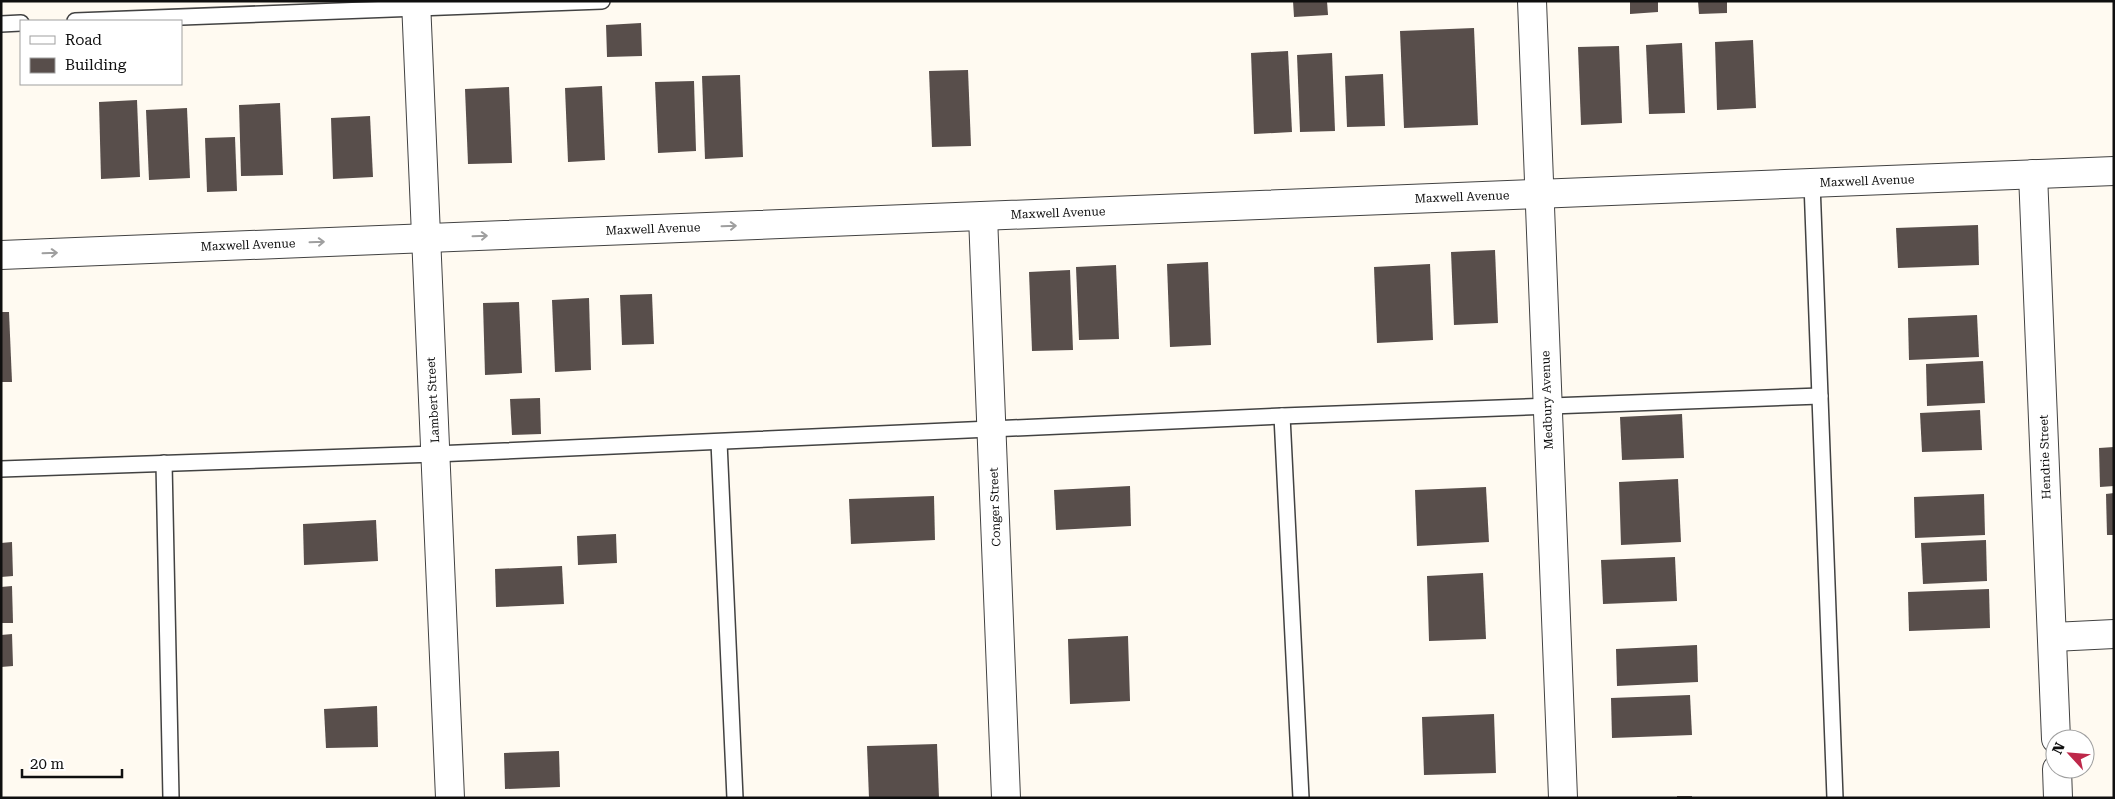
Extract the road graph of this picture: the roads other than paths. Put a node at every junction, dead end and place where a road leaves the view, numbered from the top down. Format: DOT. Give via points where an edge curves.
graph roads {
  1 [pos="602,1"];
  2 [pos="1532,1"];
  3 [pos="417,5"];
  4 [pos="96,20"];
  5 [pos="20,23"];
  6 [pos="1,24"];
  7 [pos="2114,171"];
  8 [pos="2033,174"];
  9 [pos="1812,183"];
  10 [pos="1540,194"];
  11 [pos="983,216"];
  12 [pos="426,238"];
  13 [pos="1,255"];
  14 [pos="1820,396"];
  15 [pos="1548,406"];
  16 [pos="1282,416"];
  17 [pos="992,430"];
  18 [pos="719,442"];
  19 [pos="436,454"];
  20 [pos="164,463"];
  21 [pos="1,469"];
  22 [pos="2114,634"];
  23 [pos="2053,637"];
  24 [pos="2056,729"];
  25 [pos="2057,779"];
  26 [pos="171,798"];
  27 [pos="450,798"];
  28 [pos="735,798"];
  29 [pos="1006,798"];
  30 [pos="1302,798"];
  31 [pos="1563,798"];
  32 [pos="1835,798"];
  33 [pos="2058,798"];
  1 -- 3 [label="lane"];
  2 -- 10 [label="street, Medbury Avenue"];
  3 -- 4 [label="lane"];
  3 -- 12 [label="street, Lambert Street"];
  5 -- 6 [label="lane"];
  7 -- 8 [label="street, Maxwell Avenue"];
  8 -- 9 [label="street, Maxwell Avenue"];
  8 -- 23 [label="street, Hendrie Street"];
  9 -- 10 [label="street, Maxwell Avenue"];
  9 -- 14 [label="lane"];
  10 -- 11 [label="street, Maxwell Avenue"];
  10 -- 15 [label="street, Medbury Avenue"];
  12 -- 11 [label="street, Maxwell Avenue, one-way"];
  11 -- 17 [label="street, Conger Street"];
  13 -- 12 [label="street, Maxwell Avenue, one-way"];
  12 -- 19 [label="street, Lambert Street"];
  14 -- 15 [label="lane"];
  14 -- 32 [label="lane"];
  15 -- 16 [label="lane"];
  15 -- 31 [label="street, Medbury Avenue"];
  16 -- 17 [label="lane"];
  16 -- 30 [label="lane"];
  17 -- 18 [label="lane"];
  17 -- 29 [label="street, Conger Street"];
  18 -- 19 [label="lane"];
  18 -- 28 [label="lane"];
  19 -- 20 [label="lane"];
  19 -- 27 [label="street, Lambert Street"];
  20 -- 21 [label="lane"];
  20 -- 26 [label="lane"];
  22 -- 23 [label="street"];
  23 -- 24 [label="street, Hendrie Street"];
  25 -- 33 [label="street"];
}
